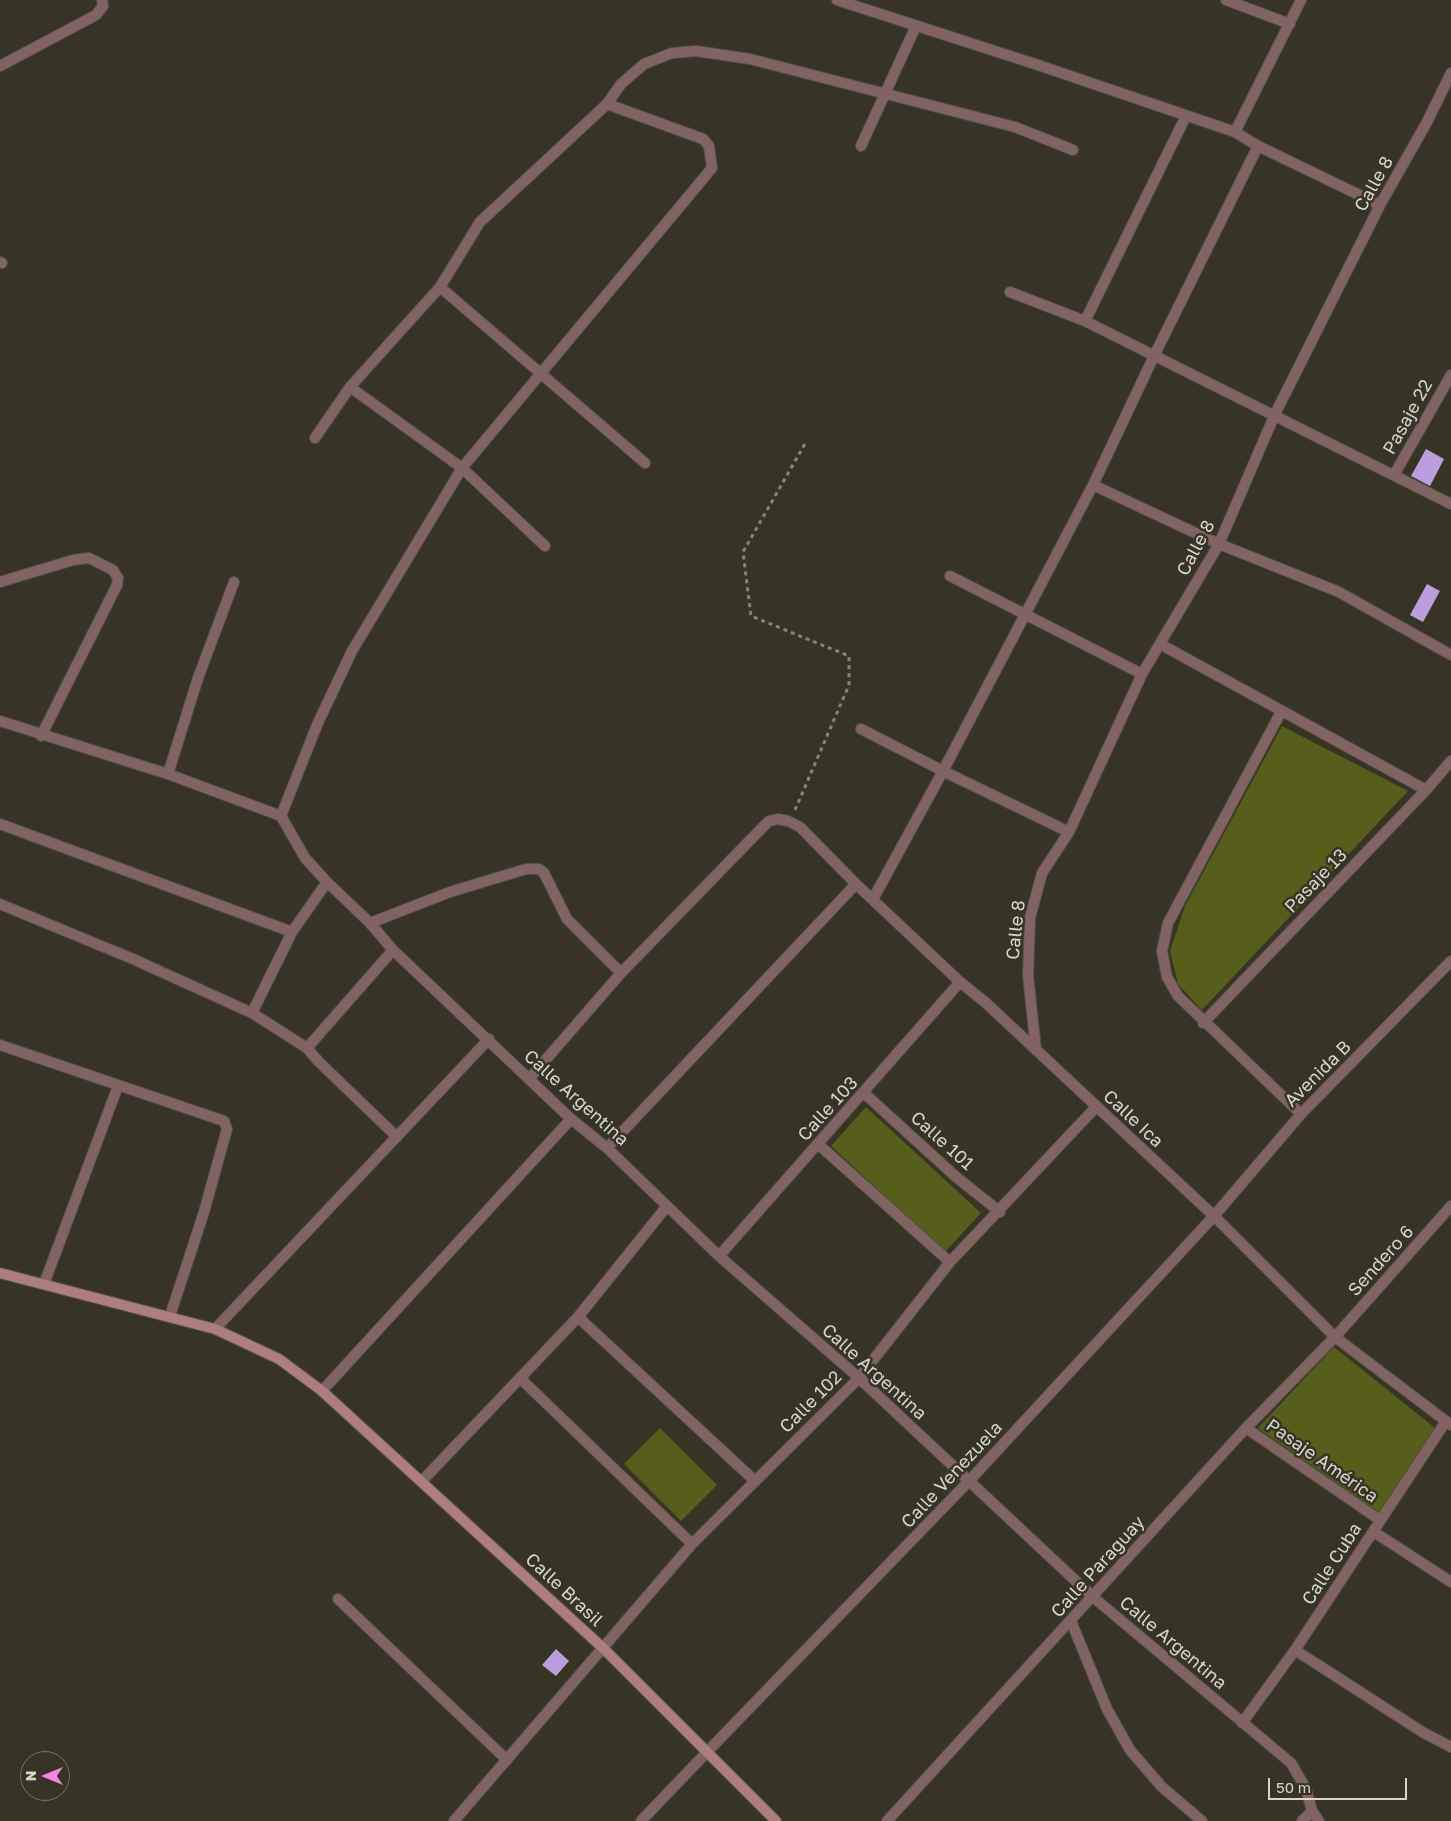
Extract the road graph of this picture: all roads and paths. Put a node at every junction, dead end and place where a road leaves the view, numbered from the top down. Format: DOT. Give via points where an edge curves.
graph roads {
  1 [pos="102,0"];
  2 [pos="837,0"];
  3 [pos="1226,0"];
  4 [pos="1301,0"];
  5 [pos="1290,24"];
  6 [pos="916,26"];
  7 [pos="0,66"];
  8 [pos="1451,73"];
  9 [pos="884,94"];
  10 [pos="607,104"];
  11 [pos="1186,116"];
  12 [pos="1235,132"];
  13 [pos="861,146"];
  14 [pos="1258,146"];
  15 [pos="1073,150"];
  16 [pos="1380,205"];
  17 [pos="440,287"];
  18 [pos="1010,292"];
  19 [pos="1086,320"];
  20 [pos="1154,356"];
  21 [pos="541,374"];
  22 [pos="1451,375"];
  23 [pos="350,387"];
  24 [pos="1275,414"];
  25 [pos="315,438"];
  26 [pos="806,442"];
  27 [pos="645,463"];
  28 [pos="462,468"];
  29 [pos="1394,475"];
  30 [pos="1093,485"];
  31 [pos="1451,504"];
  32 [pos="1219,544"];
  33 [pos="545,546"];
  34 [pos="950,576"];
  35 [pos="0,582"];
  36 [pos="234,582"];
  37 [pos="1024,615"];
  38 [pos="1160,644"];
  39 [pos="1451,655"];
  40 [pos="1142,674"];
  41 [pos="1281,712"];
  42 [pos="0,721"];
  43 [pos="862,728"];
  44 [pos="41,736"];
  45 [pos="1451,761"];
  46 [pos="943,771"];
  47 [pos="168,774"];
  48 [pos="1426,790"];
  49 [pos="281,816"];
  50 [pos="789,821"];
  51 [pos="0,824"];
  52 [pos="1068,832"];
  53 [pos="327,882"];
  54 [pos="856,884"];
  55 [pos="873,899"];
  56 [pos="0,904"];
  57 [pos="370,923"];
  58 [pos="292,932"];
  59 [pos="392,950"];
  60 [pos="1451,962"];
  61 [pos="621,974"];
  62 [pos="960,982"];
  63 [pos="252,1013"];
  64 [pos="1203,1023"];
  65 [pos="489,1039"];
  66 [pos="0,1044"];
  67 [pos="307,1048"];
  68 [pos="1036,1050"];
  69 [pos="529,1079"];
  70 [pos="118,1086"];
  71 [pos="864,1093"];
  72 [pos="1096,1107"];
  73 [pos="1301,1114"];
  74 [pos="571,1119"];
  75 [pos="397,1137"];
  76 [pos="818,1144"];
  77 [pos="607,1148"];
  78 [pos="667,1206"];
  79 [pos="1451,1206"];
  80 [pos="1000,1212"];
  81 [pos="1214,1216"];
  82 [pos="719,1256"];
  83 [pos="950,1262"];
  84 [pos="0,1273"];
  85 [pos="44,1284"];
  86 [pos="170,1316"];
  87 [pos="578,1317"];
  88 [pos="215,1329"];
  89 [pos="1335,1337"];
  90 [pos="520,1378"];
  91 [pos="859,1378"];
  92 [pos="322,1391"];
  93 [pos="1449,1423"];
  94 [pos="1246,1428"];
  95 [pos="422,1481"];
  96 [pos="755,1481"];
  97 [pos="969,1481"];
  98 [pos="1380,1520"];
  99 [pos="1374,1532"];
  100 [pos="692,1544"];
  101 [pos="1451,1582"];
  102 [pos="1092,1597"];
  103 [pos="338,1599"];
  104 [pos="1071,1621"];
  105 [pos="603,1648"];
  106 [pos="1295,1650"];
  107 [pos="1242,1723"];
  108 [pos="1451,1747"];
  109 [pos="708,1751"];
  110 [pos="508,1760"];
  111 [pos="1312,1811"];
  112 [pos="454,1821"];
  113 [pos="641,1821"];
  114 [pos="776,1821"];
  115 [pos="888,1821"];
  116 [pos="1202,1821"];
  117 [pos="1302,1821"];
  118 [pos="1319,1821"];
  1 -- 7 [label="street" via="103,6 96,14"];
  2 -- 6 [label="street"];
  3 -- 5 [label="street"];
  4 -- 5 [label="street"];
  5 -- 12 [label="street"];
  6 -- 9 [label="street"];
  6 -- 11 [label="street"];
  8 -- 16 [label="street, Calle 8"];
  9 -- 10 [label="street" via="750,59 696,52 672,53 644,64 620,84"];
  9 -- 13 [label="street"];
  9 -- 15 [label="street" via="1015,127"];
  10 -- 17 [label="street" via="480,222"];
  10 -- 21 [label="street" via="703,139 709,146 712,168"];
  11 -- 12 [label="street"];
  11 -- 19 [label="street"];
  12 -- 14 [label="street"];
  14 -- 16 [label="street"];
  14 -- 20 [label="street"];
  16 -- 24 [label="street, Calle 8"];
  17 -- 21 [label="street"];
  17 -- 23 [label="street"];
  18 -- 19 [label="street"];
  19 -- 20 [label="street"];
  20 -- 24 [label="street"];
  20 -- 30 [label="street"];
  21 -- 27 [label="street"];
  21 -- 28 [label="street"];
  22 -- 29 [label="street, Pasaje 22"];
  23 -- 25 [label="street"];
  23 -- 28 [label="street"];
  24 -- 29 [label="street"];
  24 -- 32 [label="street, Calle 8"];
  26 -- 50 [label="path" via="743,552 751,616 848,656 849,686"];
  28 -- 33 [label="street"];
  28 -- 49 [label="street" via="352,651 317,725"];
  29 -- 31 [label="street"];
  30 -- 32 [label="street"];
  30 -- 37 [label="street"];
  32 -- 38 [label="street, Calle 8"];
  32 -- 39 [label="street" via="1339,592"];
  34 -- 37 [label="street"];
  35 -- 44 [label="street" via="89,558 113,570 118,578 113,594"];
  36 -- 47 [label="street" via="198,678"];
  37 -- 40 [label="street"];
  37 -- 46 [label="street"];
  38 -- 40 [label="street, Calle 8"];
  38 -- 41 [label="street"];
  40 -- 52 [label="street, Calle 8"];
  41 -- 48 [label="street"];
  41 -- 64 [label="street" via="1168,923 1162,951 1168,977 1178,996"];
  42 -- 44 [label="street"];
  43 -- 46 [label="street"];
  44 -- 47 [label="street"];
  45 -- 48 [label="street, Pasaje 13"];
  46 -- 52 [label="street"];
  46 -- 55 [label="street"];
  47 -- 49 [label="street"];
  48 -- 64 [label="street, Pasaje 13"];
  49 -- 53 [label="street, Calle Argentina" via="305,858"];
  50 -- 54 [label="street, Calle Ica" via="800,827"];
  50 -- 61 [label="street" via="769,821"];
  51 -- 58 [label="street"];
  52 -- 68 [label="street, Calle 8" via="1042,873 1030,918 1028,975"];
  53 -- 57 [label="street, Calle Argentina"];
  53 -- 58 [label="street"];
  54 -- 55 [label="street, Calle Ica"];
  54 -- 77 [label="street"];
  55 -- 62 [label="street, Calle Ica"];
  56 -- 63 [label="street"];
  57 -- 59 [label="street, Calle Argentina"];
  57 -- 61 [label="street" via="450,892 526,869 538,869 544,873 567,919"];
  58 -- 63 [label="street"];
  59 -- 65 [label="street, Calle Argentina"];
  59 -- 67 [label="street"];
  60 -- 73 [label="street, Avenida B"];
  61 -- 69 [label="street"];
  62 -- 68 [label="street, Calle Ica"];
  62 -- 71 [label="street, Calle 103"];
  63 -- 67 [label="street"];
  64 -- 73 [label="street"];
  65 -- 69 [label="street, Calle Argentina"];
  65 -- 75 [label="street"];
  66 -- 70 [label="street"];
  67 -- 75 [label="street"];
  68 -- 72 [label="street, Calle Ica"];
  69 -- 74 [label="street, Calle Argentina"];
  70 -- 85 [label="street"];
  70 -- 86 [label="street" via="219,1118 227,1129"];
  71 -- 76 [label="street, Calle 103"];
  71 -- 80 [label="street, Calle 101" via="954,1176"];
  72 -- 80 [label="street, Calle 102"];
  72 -- 81 [label="street, Calle Ica"];
  73 -- 81 [label="street, Avenida B"];
  74 -- 77 [label="street, Calle Argentina"];
  74 -- 92 [label="street"];
  75 -- 88 [label="street"];
  76 -- 82 [label="street, Calle 103"];
  76 -- 83 [label="street"];
  77 -- 78 [label="street, Calle Argentina"];
  78 -- 82 [label="street, Calle Argentina"];
  78 -- 87 [label="street"];
  79 -- 89 [label="street, Sendero 6"];
  80 -- 83 [label="street, Calle 102"];
  81 -- 89 [label="street, Calle Ica"];
  81 -- 97 [label="street, Calle Venezuela"];
  82 -- 91 [label="street, Calle Argentina"];
  83 -- 91 [label="street, Calle 102"];
  84 -- 85 [label="main road, Calle Brasil"];
  85 -- 86 [label="main road, Calle Brasil"];
  86 -- 88 [label="main road, Calle Brasil"];
  87 -- 90 [label="street"];
  87 -- 96 [label="street"];
  88 -- 92 [label="main road, Calle Brasil" via="280,1359"];
  89 -- 93 [label="street, Calle Ica"];
  89 -- 94 [label="street, Calle Paraguay"];
  90 -- 95 [label="street"];
  90 -- 100 [label="street"];
  91 -- 96 [label="street, Calle 102"];
  91 -- 97 [label="street, Calle Argentina"];
  92 -- 95 [label="main road, Calle Brasil"];
  93 -- 98 [label="street, Calle Cuba"];
  94 -- 98 [label="street, Pasaje América"];
  94 -- 102 [label="street, Calle Paraguay"];
  95 -- 105 [label="main road, Calle Brasil"];
  96 -- 100 [label="street, Calle 102"];
  97 -- 102 [label="street, Calle Argentina"];
  97 -- 109 [label="street, Calle Venezuela"];
  98 -- 99 [label="street, Calle Cuba"];
  99 -- 101 [label="street"];
  99 -- 106 [label="street, Calle Cuba"];
  100 -- 105 [label="street, Calle 102"];
  102 -- 104 [label="street, Calle Paraguay"];
  102 -- 107 [label="street, Calle Argentina"];
  103 -- 110 [label="street"];
  104 -- 115 [label="street, Calle Paraguay"];
  104 -- 116 [label="street" via="1107,1708 1130,1750 1162,1787"];
  105 -- 109 [label="main road, Calle Brasil"];
  105 -- 110 [label="street, Calle 102"];
  106 -- 107 [label="street, Calle Cuba"];
  106 -- 108 [label="street"];
  107 -- 111 [label="street, Calle Argentina" via="1291,1763 1306,1788"];
  109 -- 113 [label="street, Calle Venezuela"];
  109 -- 114 [label="main road, Calle Brasil"];
  110 -- 112 [label="street, Calle 102"];
  111 -- 117 [label="street"];
  111 -- 118 [label="street, Calle Argentina"];
}
